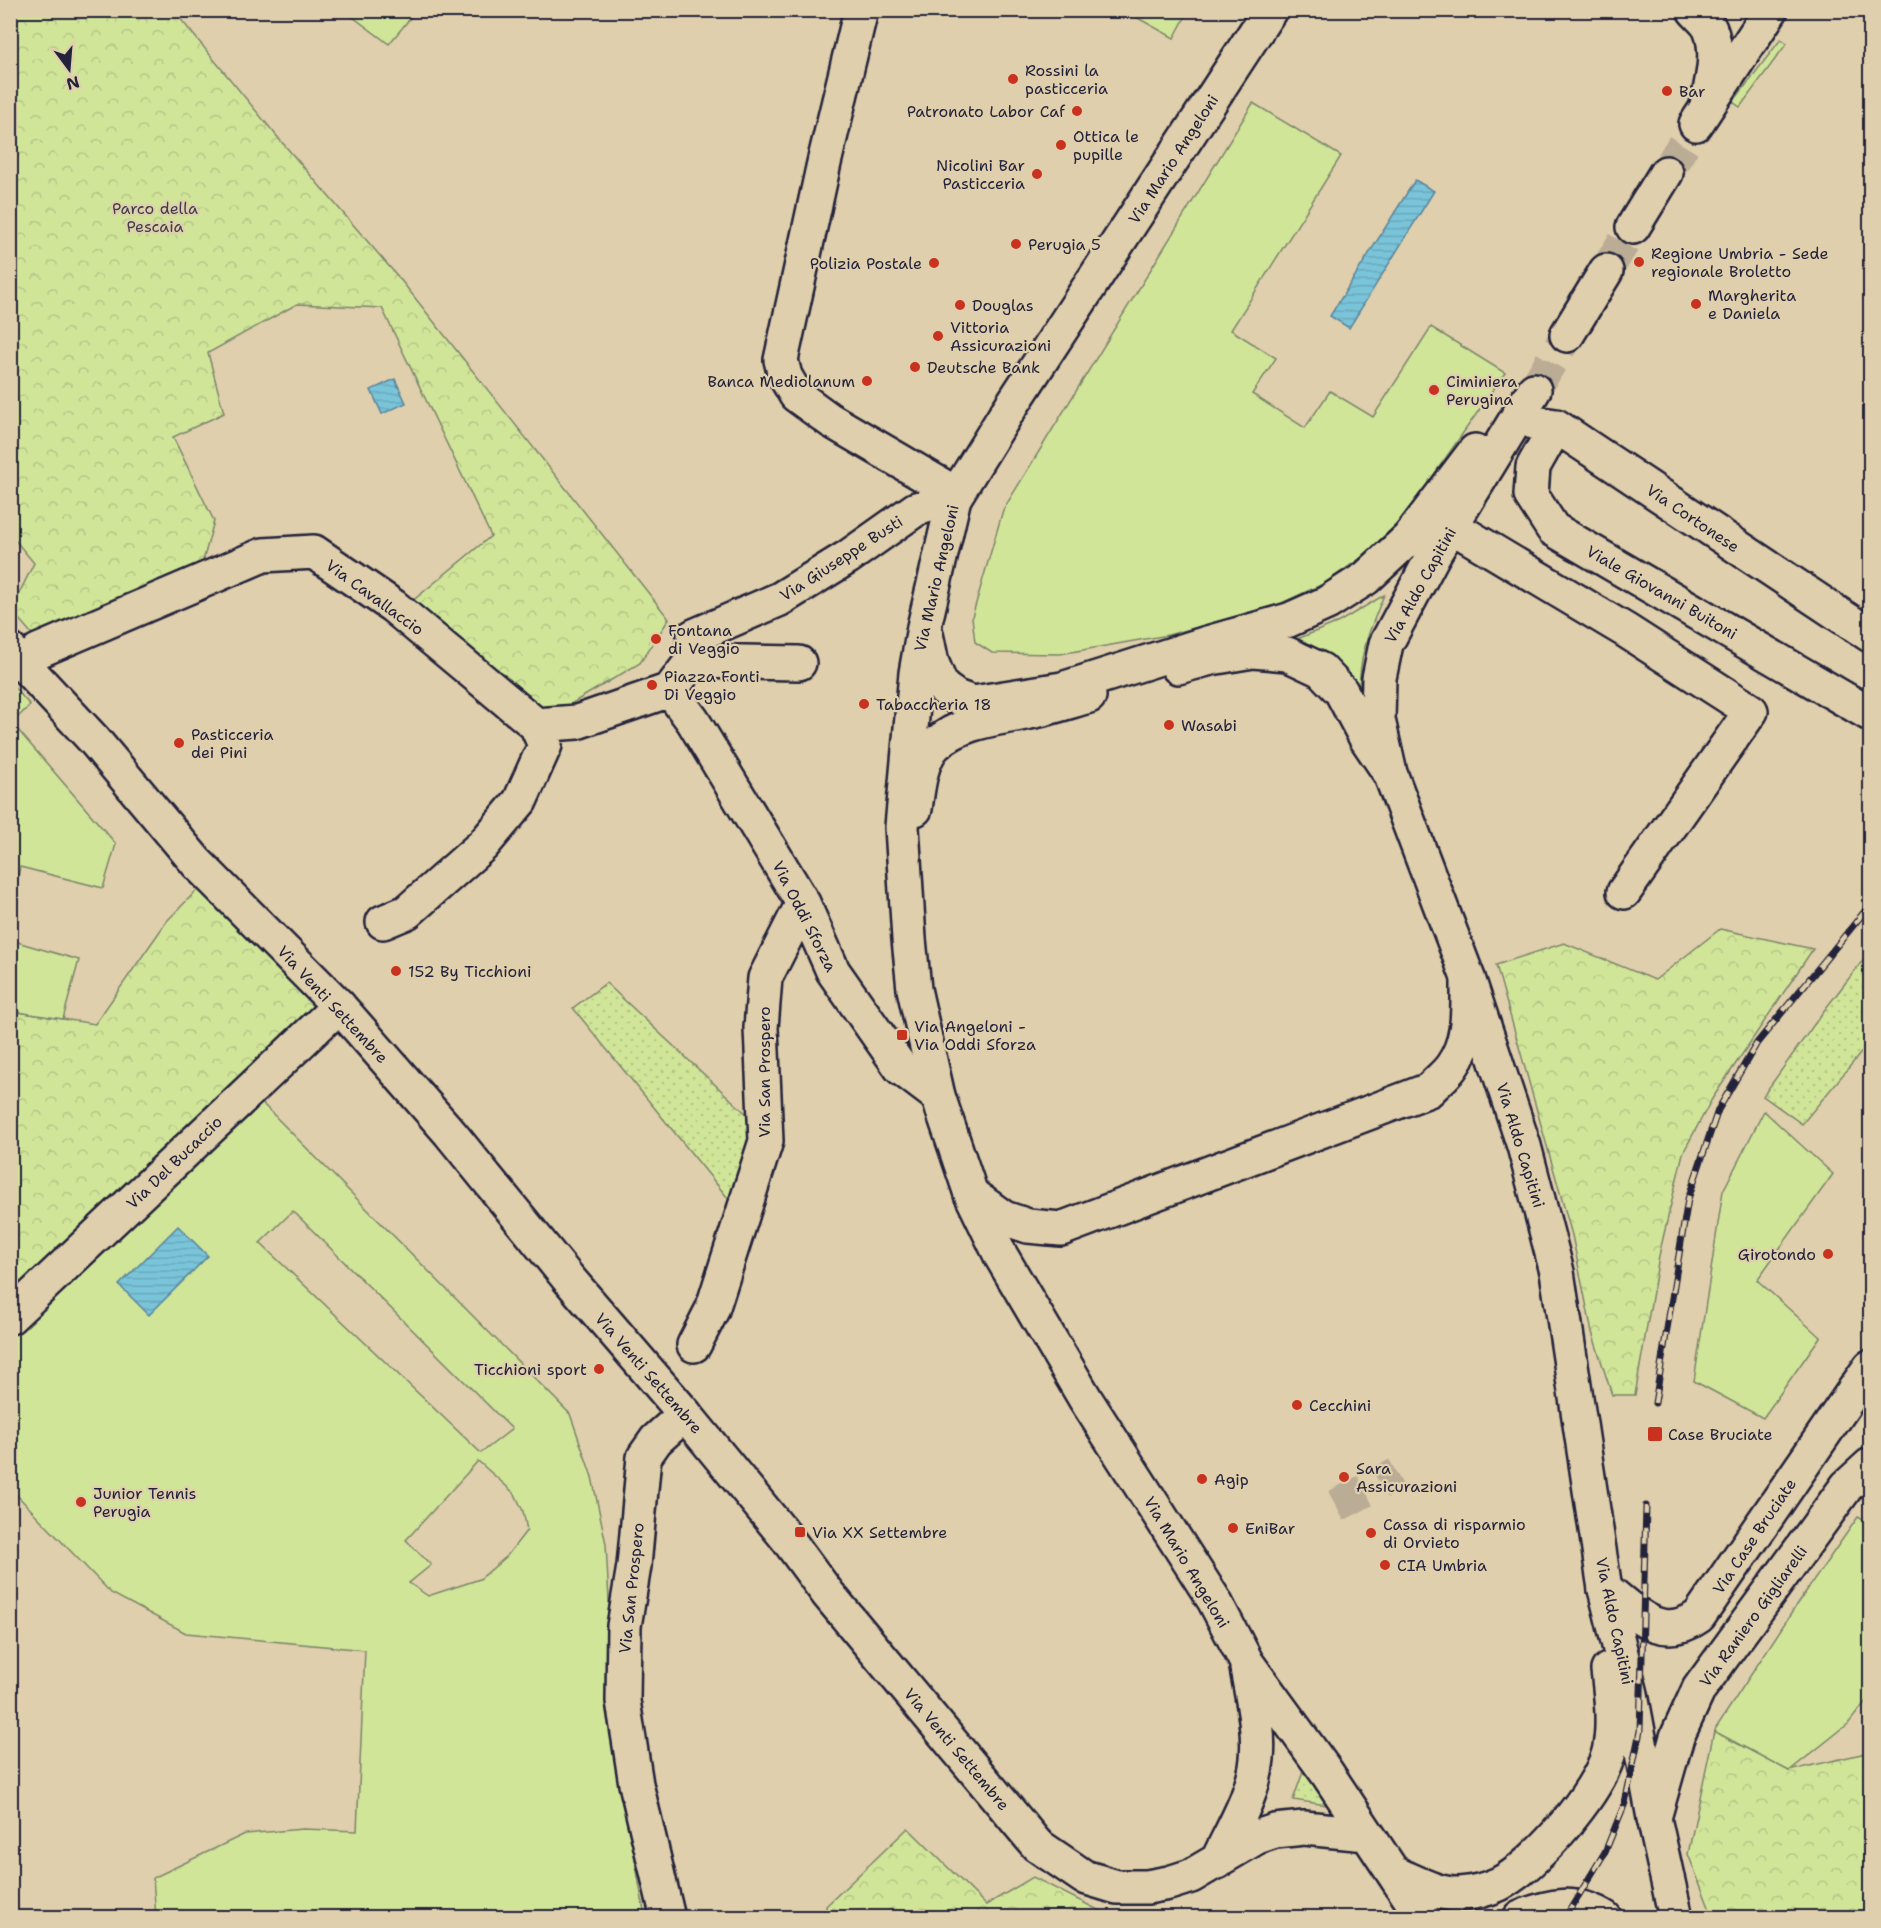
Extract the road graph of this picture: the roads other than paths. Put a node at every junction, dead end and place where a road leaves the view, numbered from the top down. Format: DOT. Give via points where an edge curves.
graph roads {
  1 [pos="861,10"];
  2 [pos="1270,10"];
  3 [pos="1694,10"];
  4 [pos="1718,10"];
  5 [pos="1771,10"];
  6 [pos="1714,44"];
  7 [pos="1666,173"];
  8 [pos="1633,227"];
  9 [pos="1606,271"];
  10 [pos="1567,335"];
  11 [pos="1520,412"];
  12 [pos="1556,426"];
  13 [pos="954,498"];
  14 [pos="1451,526"];
  15 [pos="924,627"];
  16 [pos="1870,635"];
  17 [pos="693,648"];
  18 [pos="24,650"];
  19 [pos="799,663"];
  20 [pos="670,690"];
  21 [pos="1870,714"];
  22 [pos="541,735"];
  23 [pos="1390,773"];
  24 [pos="903,853"];
  25 [pos="1624,892"];
  26 [pos="802,903"];
  27 [pos="383,922"];
  28 [pos="1468,978"];
  29 [pos="339,1006"];
  30 [pos="938,1096"];
  31 [pos="971,1194"];
  32 [pos="10,1317"];
  33 [pos="694,1345"];
  34 [pos="1870,1367"];
  35 [pos="685,1414"];
  36 [pos="1870,1465"];
  37 [pos="1605,1589"];
  38 [pos="1247,1663"];
  39 [pos="1654,1818"];
  40 [pos="1367,1834"];
  41 [pos="1216,1862"];
  42 [pos="1394,1873"];
  43 [pos="668,1917"];
  44 [pos="1423,1917"];
  45 [pos="1520,1917"];
  46 [pos="1605,1917"];
  47 [pos="1676,1917"];
  1 -- 13 [label="street" via="781,360 796,395 830,420 946,488"];
  2 -- 13 [label="street, Via Mario Angeloni"];
  3 -- 6 [label="street" via="1709,27"];
  4 -- 6 [label="street"];
  5 -- 6 [label="street" via="1702,115 1714,66"];
  7 -- 8 [label="street"];
  9 -- 10 [label="street"];
  11 -- 12 [label="street" via="1532,423"];
  11 -- 14 [label="street, Via Aldo Capitini"];
  11 -- 15 [label="street" via="1482,442 1409,538 1366,578 1327,603 1289,620 1062,689 973,703 942,687"];
  12 -- 16 [label="street, Via Cortonese"];
  12 -- 21 [label="street, Viale Giovanni Buitoni" via="1533,467 1532,495 1553,529"];
  13 -- 15 [label="street, Via Mario Angeloni"];
  13 -- 17 [label="street, Via Giuseppe Busti" via="916,509 848,558"];
  14 -- 23 [label="street, Via Aldo Capitini" via="1386,644 1379,678 1378,720"];
  14 -- 25 [label="street" via="1751,711"];
  15 -- 24 [label="street, Via Mario Angeloni" via="904,796"];
  17 -- 19 [label="street"];
  17 -- 20 [label="street"];
  18 -- 22 [label="street, Via Cavallaccio" via="263,555 314,552 393,606"];
  18 -- 29 [label="street, Via Venti Settembre" via="198,863"];
  20 -- 22 [label="street"];
  20 -- 26 [label="street, Via Oddi Sforza" via="693,721"];
  22 -- 27 [label="street" via="520,801 483,845 407,912"];
  23 -- 24 [label="street" via="1341,691 1322,670 1287,654 1253,651 1211,658 1036,711 979,721 954,733 936,745 926,759"];
  23 -- 28 [label="street, Via Aldo Capitini"];
  24 -- 30 [label="street, Via Mario Angeloni" via="914,989"];
  26 -- 30 [label="street, Via Oddi Sforza" via="833,971 902,1068"];
  26 -- 33 [label="street, Via San Prospero" via="765,978 761,1028 766,1140 712,1310"];
  28 -- 31 [label="street" via="1465,1040 1453,1065 1429,1090 1061,1229 1028,1226 1004,1218"];
  28 -- 37 [label="street, Via Aldo Capitini" via="1524,1146 1557,1272"];
  29 -- 32 [label="street, Via Del Bucaccio"];
  29 -- 35 [label="street, Via Venti Settembre"];
  30 -- 31 [label="street, Via Mario Angeloni"];
  31 -- 38 [label="street, Via Mario Angeloni" via="1028,1304 1214,1600"];
  34 -- 37 [label="street, Via Case Bruciate" via="1699,1616 1687,1624 1660,1627"];
  35 -- 41 [label="street, Via Venti Settembre" via="828,1594 1037,1845 1084,1877 1117,1887 1169,1883"];
  35 -- 43 [label="street, Via San Prospero" via="656,1440 644,1457 624,1626 623,1701 636,1784"];
  36 -- 39 [label="street, Via Raniero Gigliarelli" via="1847,1486 1699,1689 1677,1737"];
  37 -- 39 [label="street, Via Aldo Capitini" via="1631,1694"];
  37 -- 42 [label="street" via="1611,1695 1609,1752 1585,1799 1519,1871 1479,1892 1440,1892"];
  38 -- 40 [label="street, Via Mario Angeloni"];
  38 -- 41 [label="street" via="1257,1760 1245,1801"];
  39 -- 47 [label="street, Via Aldo Capitini"];
  40 -- 41 [label="street, Via Venti Settembre" via="1283,1829 1257,1837"];
  40 -- 42 [label="street, Via Mario Angeloni"];
  42 -- 44 [label="street, Via Mario Angeloni"];
  45 -- 46 [label="street" via="1541,1908 1563,1905 1581,1907"];
}
